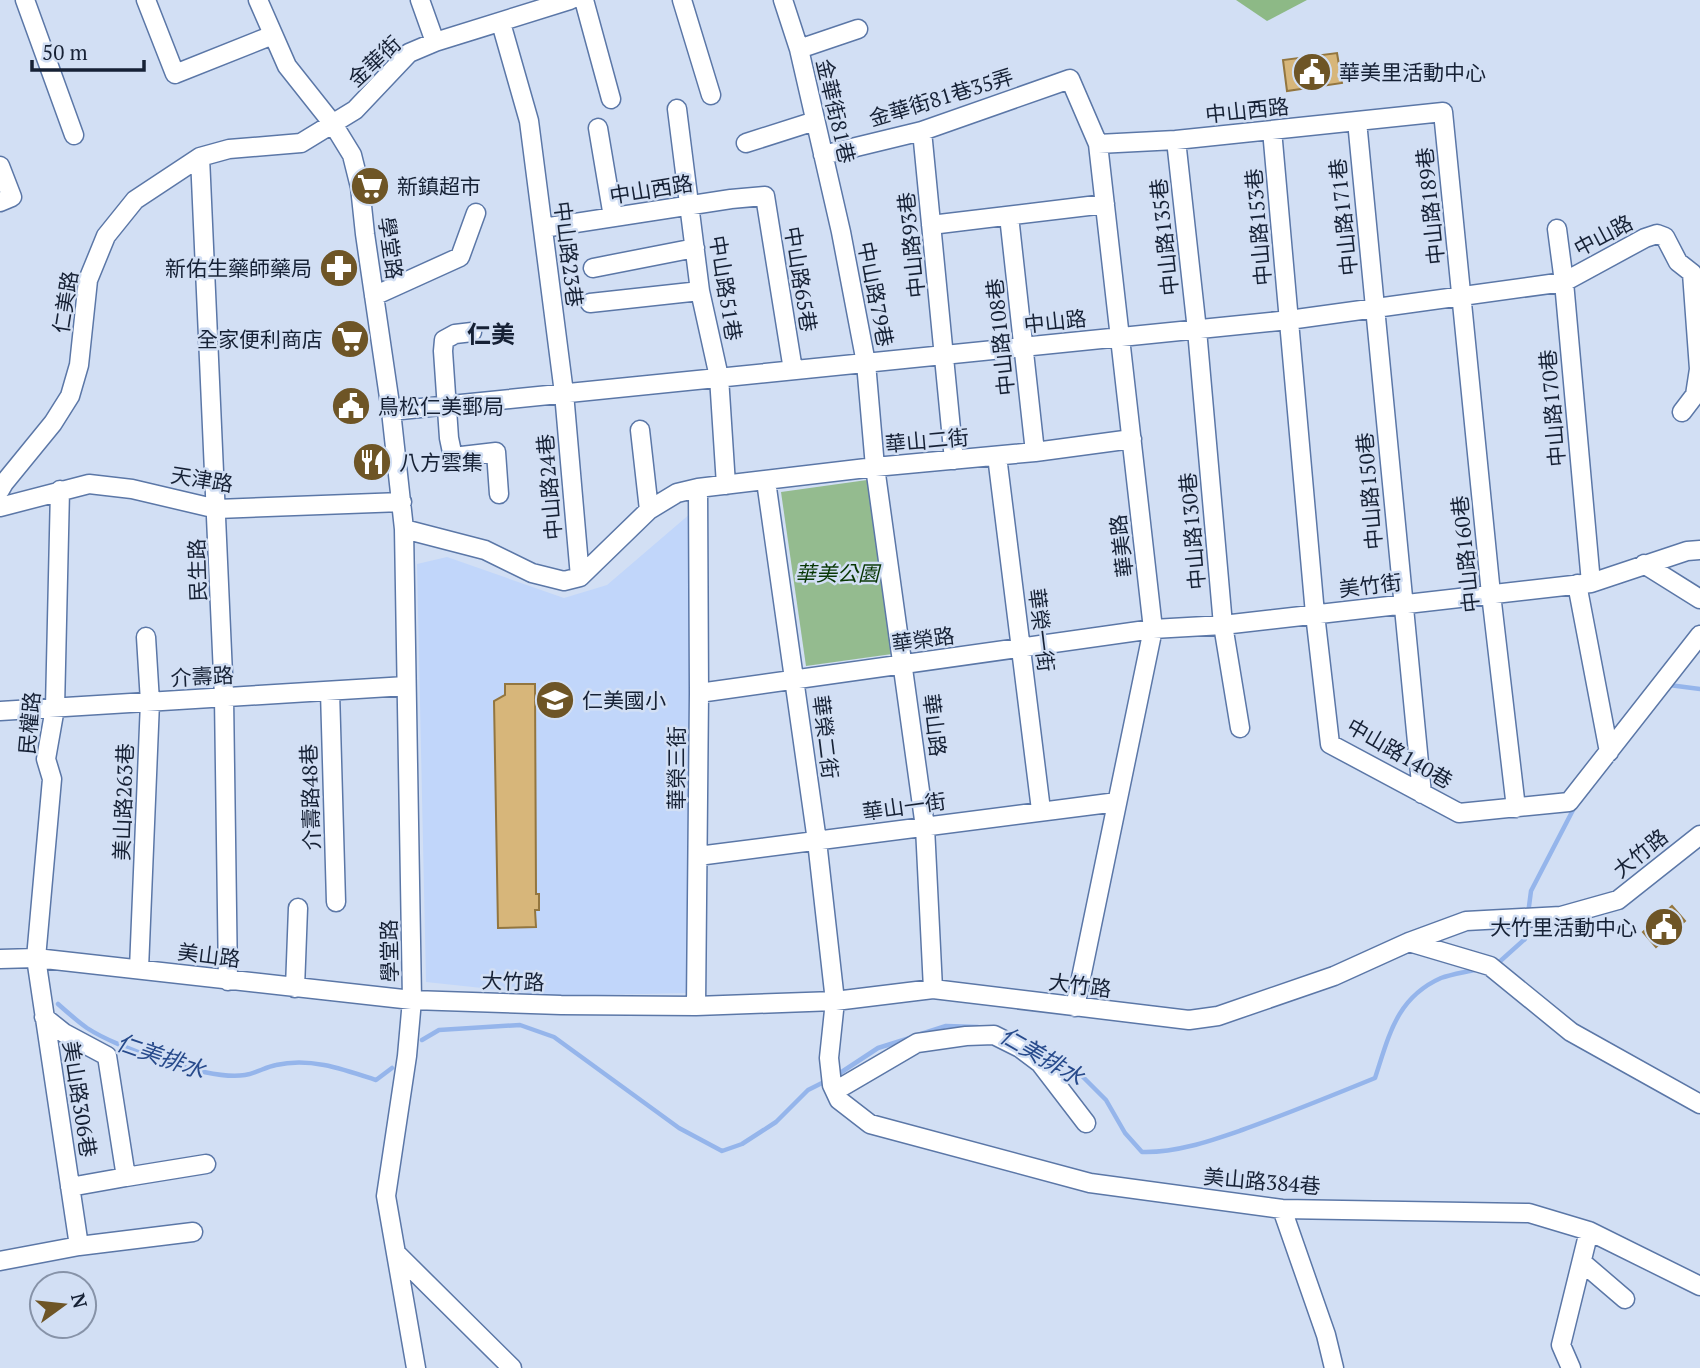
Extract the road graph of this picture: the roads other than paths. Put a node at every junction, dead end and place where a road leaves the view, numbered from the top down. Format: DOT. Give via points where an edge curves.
graph roads {
  1 [pos="25,0"];
  2 [pos="146,0"];
  3 [pos="258,0"];
  4 [pos="420,0"];
  5 [pos="570,0"];
  6 [pos="584,0"];
  7 [pos="682,0"];
  8 [pos="783,0"];
  9 [pos="501,23"];
  10 [pos="858,29"];
  11 [pos="273,34"];
  12 [pos="435,42"];
  13 [pos="799,49"];
  14 [pos="1070,79"];
  15 [pos="711,95"];
  16 [pos="611,99"];
  17 [pos="677,109"];
  18 [pos="1443,112"];
  19 [pos="815,121"];
  20 [pos="1357,121"];
  21 [pos="333,124"];
  22 [pos="597,128"];
  23 [pos="1272,130"];
  24 [pos="922,131"];
  25 [pos="74,135"];
  26 [pos="1176,140"];
  27 [pos="746,142"];
  28 [pos="1098,144"];
  29 [pos="823,155"];
  30 [pos="200,157"];
  31 [pos="0,166"];
  32 [pos="765,196"];
  33 [pos="6,200"];
  34 [pos="1105,205"];
  35 [pos="691,206"];
  36 [pos="476,213"];
  37 [pos="1009,216"];
  38 [pos="612,218"];
  39 [pos="931,225"];
  40 [pos="543,228"];
  41 [pos="1557,229"];
  42 [pos="841,232"];
  43 [pos="695,248"];
  44 [pos="593,268"];
  45 [pos="1696,272"];
  46 [pos="1564,282"];
  47 [pos="700,291"];
  48 [pos="374,296"];
  49 [pos="1463,296"];
  50 [pos="590,303"];
  51 [pos="1375,309"];
  52 [pos="1289,320"];
  53 [pos="1197,330"];
  54 [pos="472,332"];
  55 [pos="1120,337"];
  56 [pos="1025,346"];
  57 [pos="945,354"];
  58 [pos="866,363"];
  59 [pos="793,370"];
  60 [pos="719,377"];
  61 [pos="564,393"];
  62 [pos="448,405"];
  63 [pos="391,411"];
  64 [pos="1682,412"];
  65 [pos="640,430"];
  66 [pos="1132,439"];
  67 [pos="1035,452"];
  68 [pos="998,456"];
  69 [pos="954,460"];
  70 [pos="876,467"];
  71 [pos="766,481"];
  72 [pos="1,484"];
  73 [pos="726,485"];
  74 [pos="698,488"];
  75 [pos="60,490"];
  76 [pos="499,494"];
  77 [pos="402,502"];
  78 [pos="0,507"];
  79 [pos="217,509"];
  80 [pos="649,510"];
  81 [pos="404,529"];
  82 [pos="1700,550"];
  83 [pos="1644,564"];
  84 [pos="580,577"];
  85 [pos="1584,583"];
  86 [pos="1491,594"];
  87 [pos="1700,599"];
  88 [pos="1403,604"];
  89 [pos="1315,614"];
  90 [pos="1223,625"];
  91 [pos="1153,629"];
  92 [pos="1700,635"];
  93 [pos="146,637"];
  94 [pos="1021,648"];
  95 [pos="904,664"];
  96 [pos="796,680"];
  97 [pos="406,686"];
  98 [pos="330,691"];
  99 [pos="699,693"];
  100 [pos="224,698"];
  101 [pos="150,702"];
  102 [pos="55,708"];
  103 [pos="0,711"];
  104 [pos="1240,728"];
  105 [pos="1609,752"];
  106 [pos="1422,794"];
  107 [pos="1116,802"];
  108 [pos="1516,808"];
  109 [pos="1041,810"];
  110 [pos="925,827"];
  111 [pos="1698,840"];
  112 [pos="817,841"];
  113 [pos="698,856"];
  114 [pos="335,902"];
  115 [pos="298,908"];
  116 [pos="1409,942"];
  117 [pos="36,958"];
  118 [pos="0,959"];
  119 [pos="139,969"];
  120 [pos="228,981"];
  121 [pos="295,988"];
  122 [pos="933,989"];
  123 [pos="412,1000"];
  124 [pos="835,1001"];
  125 [pos="696,1006"];
  126 [pos="1075,1007"];
  127 [pos="44,1017"];
  128 [pos="833,1088"];
  129 [pos="1700,1104"];
  130 [pos="1086,1123"];
  131 [pos="206,1164"];
  132 [pos="126,1177"];
  133 [pos="70,1187"];
  134 [pos="1282,1209"];
  135 [pos="1589,1231"];
  136 [pos="193,1232"];
  137 [pos="79,1246"];
  138 [pos="396,1253"];
  139 [pos="0,1261"];
  140 [pos="1583,1263"];
  141 [pos="1700,1286"];
  142 [pos="1625,1299"];
  143 [pos="416,1368"];
  144 [pos="512,1368"];
  145 [pos="1334,1368"];
  146 [pos="1571,1368"];
  1 -- 25 [label="street"];
  2 -- 11 [label="street" via="175,74"];
  3 -- 11 [label="street, 學堂路"];
  4 -- 12 [label="street"];
  5 -- 9 [label="street, 金華街"];
  6 -- 16 [label="street"];
  7 -- 15 [label="street"];
  8 -- 13 [label="street, 金華街81巷"];
  9 -- 12 [label="street, 金華街"];
  9 -- 40 [label="street, 中山路23巷" via="529,121"];
  10 -- 13 [label="street"];
  11 -- 21 [label="street, 學堂路" via="287,66"];
  12 -- 21 [label="street, 金華街" via="410,53 355,110"];
  13 -- 19 [label="street, 金華街81巷"];
  14 -- 24 [label="street, 金華街81巷35弄"];
  14 -- 28 [label="street, 華美路"];
  17 -- 35 [label="street, 中山路51巷"];
  18 -- 20 [label="street, 中山西路"];
  18 -- 49 [label="street, 中山路189巷"];
  19 -- 27 [label="street"];
  19 -- 29 [label="street, 金華街81巷"];
  20 -- 23 [label="street, 中山西路"];
  20 -- 51 [label="street, 中山路171巷"];
  21 -- 30 [label="street, 仁美路" via="301,143 229,149"];
  21 -- 48 [label="street, 學堂路" via="352,155 360,187"];
  22 -- 38 [label="street"];
  23 -- 26 [label="street, 中山西路"];
  23 -- 52 [label="street, 中山路153巷"];
  24 -- 29 [label="street, 金華街81巷35弄"];
  24 -- 39 [label="street, 中山路93巷"];
  26 -- 28 [label="street, 中山西路"];
  26 -- 53 [label="street, 中山路135巷"];
  28 -- 34 [label="street, 華美路"];
  29 -- 42 [label="street, 金華街81巷"];
  30 -- 72 [label="street, 仁美路" via="135,200 106,236 88,280 79,365 70,396 53,424"];
  30 -- 79 [label="street, 民生路"];
  31 -- 33 [label="street"];
  32 -- 35 [label="street, 中山西路"];
  32 -- 59 [label="street, 中山路65巷"];
  34 -- 37 [label="street"];
  34 -- 55 [label="street, 華美路"];
  35 -- 38 [label="street, 中山西路"];
  35 -- 43 [label="street, 中山路51巷"];
  36 -- 48 [label="street" via="460,257"];
  37 -- 39 [label="street"];
  37 -- 56 [label="street, 中山路108巷"];
  38 -- 40 [label="street, 中山西路"];
  39 -- 57 [label="street, 中山路93巷"];
  40 -- 61 [label="street, 中山路23巷"];
  41 -- 46 [label="street, 中山路170巷"];
  42 -- 58 [label="street, 中山路79巷"];
  43 -- 44 [label="street"];
  43 -- 47 [label="street, 中山路51巷"];
  45 -- 46 [label="street, 中山路" via="1678,262 1665,237 1657,234"];
  45 -- 64 [label="street" via="1699,369 1695,394"];
  46 -- 49 [label="street, 中山路"];
  46 -- 85 [label="street, 中山路170巷"];
  47 -- 50 [label="street"];
  47 -- 60 [label="street, 中山路51巷"];
  48 -- 63 [label="street, 學堂路"];
  49 -- 51 [label="street, 中山路"];
  49 -- 86 [label="street, 中山路160巷"];
  51 -- 52 [label="street, 中山路"];
  51 -- 88 [label="street, 中山路150巷"];
  52 -- 53 [label="street, 中山路"];
  52 -- 89 [label="street, 中山路140巷"];
  53 -- 55 [label="street, 中山路"];
  53 -- 90 [label="street, 中山路130巷"];
  54 -- 62 [label="street" via="444,340"];
  55 -- 56 [label="street, 中山路"];
  55 -- 66 [label="street, 華美路"];
  56 -- 57 [label="street, 中山路"];
  56 -- 67 [label="street, 中山路108巷"];
  57 -- 58 [label="street, 中山路"];
  57 -- 69 [label="street, 中山路93巷"];
  58 -- 59 [label="street, 中山路"];
  58 -- 70 [label="street, 中山路79巷"];
  59 -- 60 [label="street, 中山路"];
  60 -- 61 [label="street, 中山路"];
  60 -- 73 [label="street, 中山路51巷"];
  61 -- 62 [label="street, 中山路"];
  61 -- 84 [label="street, 中山路24巷"];
  62 -- 63 [label="street, 中山路"];
  62 -- 76 [label="street" via="453,457 496,452"];
  63 -- 77 [label="street, 學堂路"];
  65 -- 80 [label="street"];
  66 -- 67 [label="street, 華山二街"];
  66 -- 91 [label="street, 華美路"];
  67 -- 68 [label="street, 華山二街"];
  68 -- 69 [label="street, 華山二街"];
  68 -- 94 [label="street, 華榮一街"];
  69 -- 70 [label="street, 華山二街"];
  70 -- 71 [label="street, 華山二街"];
  70 -- 95 [label="street, 華山路"];
  71 -- 73 [label="street, 華山二街"];
  71 -- 96 [label="street, 華榮二街"];
  73 -- 74 [label="street, 華山二街"];
  74 -- 80 [label="street, 華山二街" via="677,493"];
  74 -- 99 [label="street, 華榮三街"];
  75 -- 78 [label="street, 天津路"];
  75 -- 79 [label="street, 天津路" via="89,484 132,489"];
  75 -- 102 [label="street, 民權路"];
  77 -- 79 [label="street, 天津路"];
  77 -- 81 [label="street, 學堂路"];
  79 -- 100 [label="street, 民生路"];
  80 -- 84 [label="street, 華山二街"];
  81 -- 84 [label="street" via="485,550 532,573 564,581"];
  81 -- 97 [label="street, 學堂路"];
  82 -- 83 [label="street, 美竹街"];
  83 -- 85 [label="street, 美竹街"];
  83 -- 87 [label="street"];
  85 -- 86 [label="street, 美竹街"];
  85 -- 105 [label="street, 中山路170巷"];
  86 -- 88 [label="street, 美竹街"];
  86 -- 108 [label="street, 中山路160巷"];
  88 -- 89 [label="street, 美竹街"];
  88 -- 106 [label="street, 中山路150巷"];
  89 -- 90 [label="street, 美竹街"];
  89 -- 106 [label="street, 中山路140巷" via="1330,744"];
  90 -- 91 [label="street, 美竹街"];
  90 -- 104 [label="street, 中山路130巷"];
  91 -- 94 [label="street, 華榮路"];
  91 -- 107 [label="street, 華美路"];
  92 -- 105 [label="street, 中山路140巷"];
  93 -- 101 [label="street, 美山路263巷"];
  94 -- 95 [label="street, 華榮路"];
  94 -- 109 [label="street, 華榮一街"];
  95 -- 96 [label="street, 華榮路"];
  95 -- 110 [label="street, 華山路"];
  96 -- 99 [label="street, 華榮路"];
  96 -- 112 [label="street, 華榮二街"];
  97 -- 98 [label="street, 介壽路"];
  97 -- 123 [label="street, 學堂路"];
  98 -- 100 [label="street, 介壽路"];
  98 -- 114 [label="street, 介壽路48巷"];
  99 -- 113 [label="street, 華榮三街"];
  100 -- 101 [label="street, 介壽路"];
  100 -- 120 [label="street, 民生路"];
  101 -- 102 [label="street, 介壽路"];
  101 -- 119 [label="street, 美山路263巷"];
  102 -- 103 [label="street, 介壽路"];
  102 -- 117 [label="street, 民權路" via="46,759 52,779"];
  105 -- 108 [label="street, 中山路140巷" via="1569,802"];
  106 -- 108 [label="street, 中山路140巷" via="1459,813"];
  107 -- 109 [label="street, 華山一街"];
  107 -- 126 [label="street, 華美路"];
  109 -- 110 [label="street, 華山一街"];
  110 -- 112 [label="street, 華山一街"];
  110 -- 122 [label="street, 華山路"];
  111 -- 116 [label="street, 大竹路" via="1618,900 1561,916 1466,921"];
  112 -- 113 [label="street, 華山一街"];
  112 -- 124 [label="street, 華榮二街"];
  113 -- 125 [label="street, 華榮三街"];
  115 -- 121 [label="street"];
  116 -- 126 [label="street, 大竹路" via="1334,976 1218,1016 1175,1020"];
  116 -- 129 [label="street" via="1490,966 1592,1046"];
  117 -- 118 [label="street, 美山路"];
  117 -- 119 [label="street, 美山路"];
  117 -- 127 [label="street, 美山路306巷"];
  119 -- 120 [label="street, 美山路"];
  120 -- 121 [label="street, 美山路"];
  121 -- 123 [label="street, 美山路"];
  122 -- 124 [label="street, 大竹路"];
  122 -- 126 [label="street, 大竹路"];
  123 -- 125 [label="street, 大竹路"];
  123 -- 138 [label="street, 學堂路" via="386,1196"];
  124 -- 125 [label="street, 大竹路"];
  124 -- 128 [label="street, 華榮二街" via="830,1058"];
  127 -- 132 [label="street, 美山路306巷" via="107,1056"];
  127 -- 133 [label="street, 美山路306巷"];
  128 -- 130 [label="street" via="917,1043 994,1035 1041,1063"];
  128 -- 134 [label="street, 美山路384巷" via="839,1100 870,1124 1090,1183"];
  131 -- 132 [label="street"];
  132 -- 133 [label="street, 美山路306巷"];
  133 -- 137 [label="street, 美山路306巷"];
  134 -- 135 [label="street, 美山路384巷" via="1529,1213"];
  134 -- 145 [label="street"];
  135 -- 140 [label="street"];
  135 -- 141 [label="street, 美山路384巷"];
  136 -- 137 [label="street"];
  137 -- 139 [label="street"];
  138 -- 143 [label="street, 學堂路"];
  138 -- 144 [label="street"];
  140 -- 142 [label="street"];
  140 -- 146 [label="street" via="1562,1345"];
}
